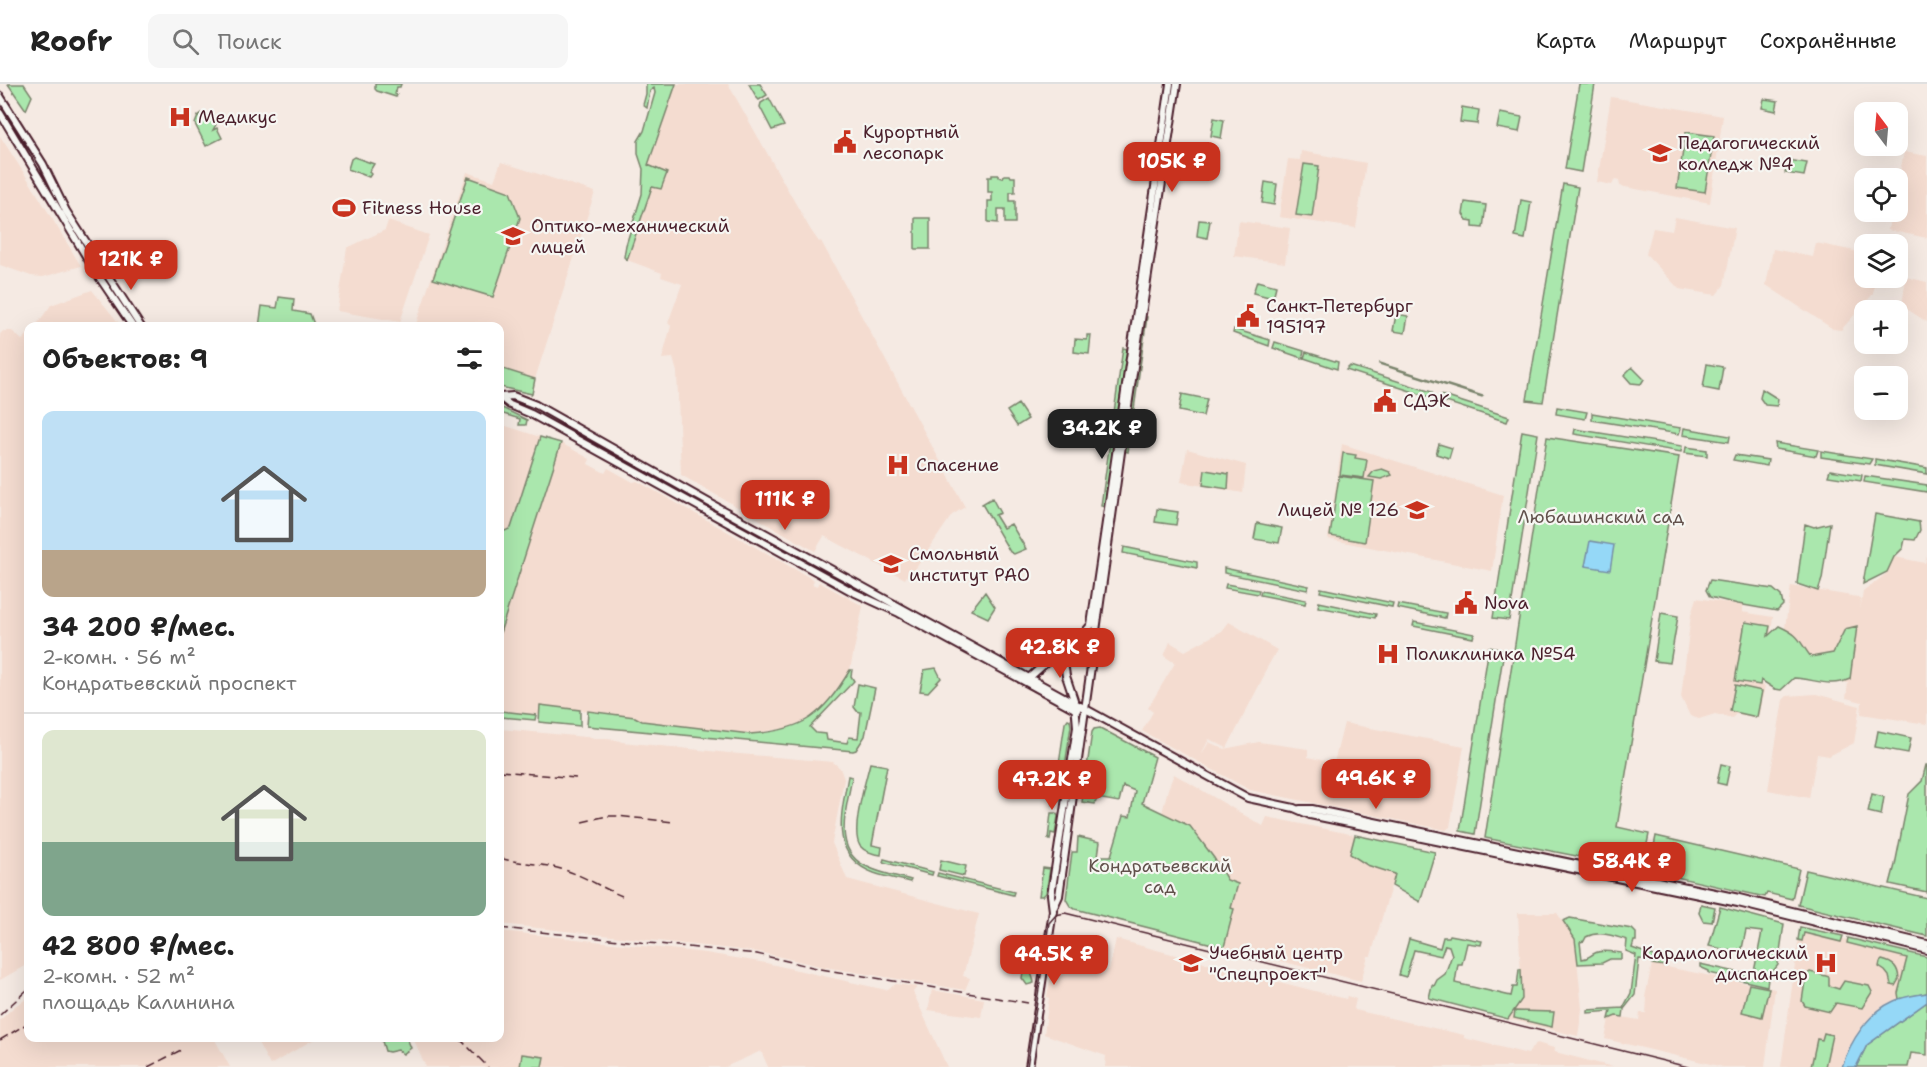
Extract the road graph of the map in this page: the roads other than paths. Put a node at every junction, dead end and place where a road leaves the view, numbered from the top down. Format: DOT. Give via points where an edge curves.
graph roads {
  1 [pos="1170,84"];
  2 [pos="1177,84"];
  3 [pos="0,96"];
  4 [pos="0,113"];
  5 [pos="131,322"];
  6 [pos="138,322"];
  7 [pos="504,397"];
  8 [pos="504,400"];
  9 [pos="634,460"];
  10 [pos="630,469"];
  11 [pos="857,584"];
  12 [pos="853,592"];
  13 [pos="1072,647"];
  14 [pos="1030,677"];
  15 [pos="1076,707"];
  16 [pos="1086,710"];
  17 [pos="1294,808"];
  18 [pos="1053,911"];
  19 [pos="1927,944"];
  20 [pos="1927,950"];
  21 [pos="1029,1067"];
  1 -- 13 [label="main road" via="1090,625"];
  2 -- 16 [label="main road"];
  3 -- 6 [label="main road" via="43,164 66,212"];
  4 -- 5 [label="main road" via="95,271"];
  7 -- 9 [label="main road" via="531,403"];
  8 -- 10 [label="main road"];
  9 -- 10 [label="main road"];
  9 -- 11 [label="main road"];
  10 -- 12 [label="main road"];
  11 -- 12 [label="main road"];
  11 -- 14 [label="main road"];
  12 -- 15 [label="main road"];
  13 -- 14 [label="main road" via="1058,651"];
  13 -- 15 [label="main road" via="1064,669"];
  14 -- 15 [label="main road"];
  15 -- 16 [label="main road"];
  15 -- 18 [label="main road" via="1077,727 1052,895"];
  16 -- 17 [label="main road" via="1248,798"];
  16 -- 18 [label="main road" via="1059,896"];
  17 -- 19 [label="main road" via="1740,898"];
  17 -- 20 [label="main road" via="1311,815 1738,903"];
  18 -- 21 [label="main road"];
}
